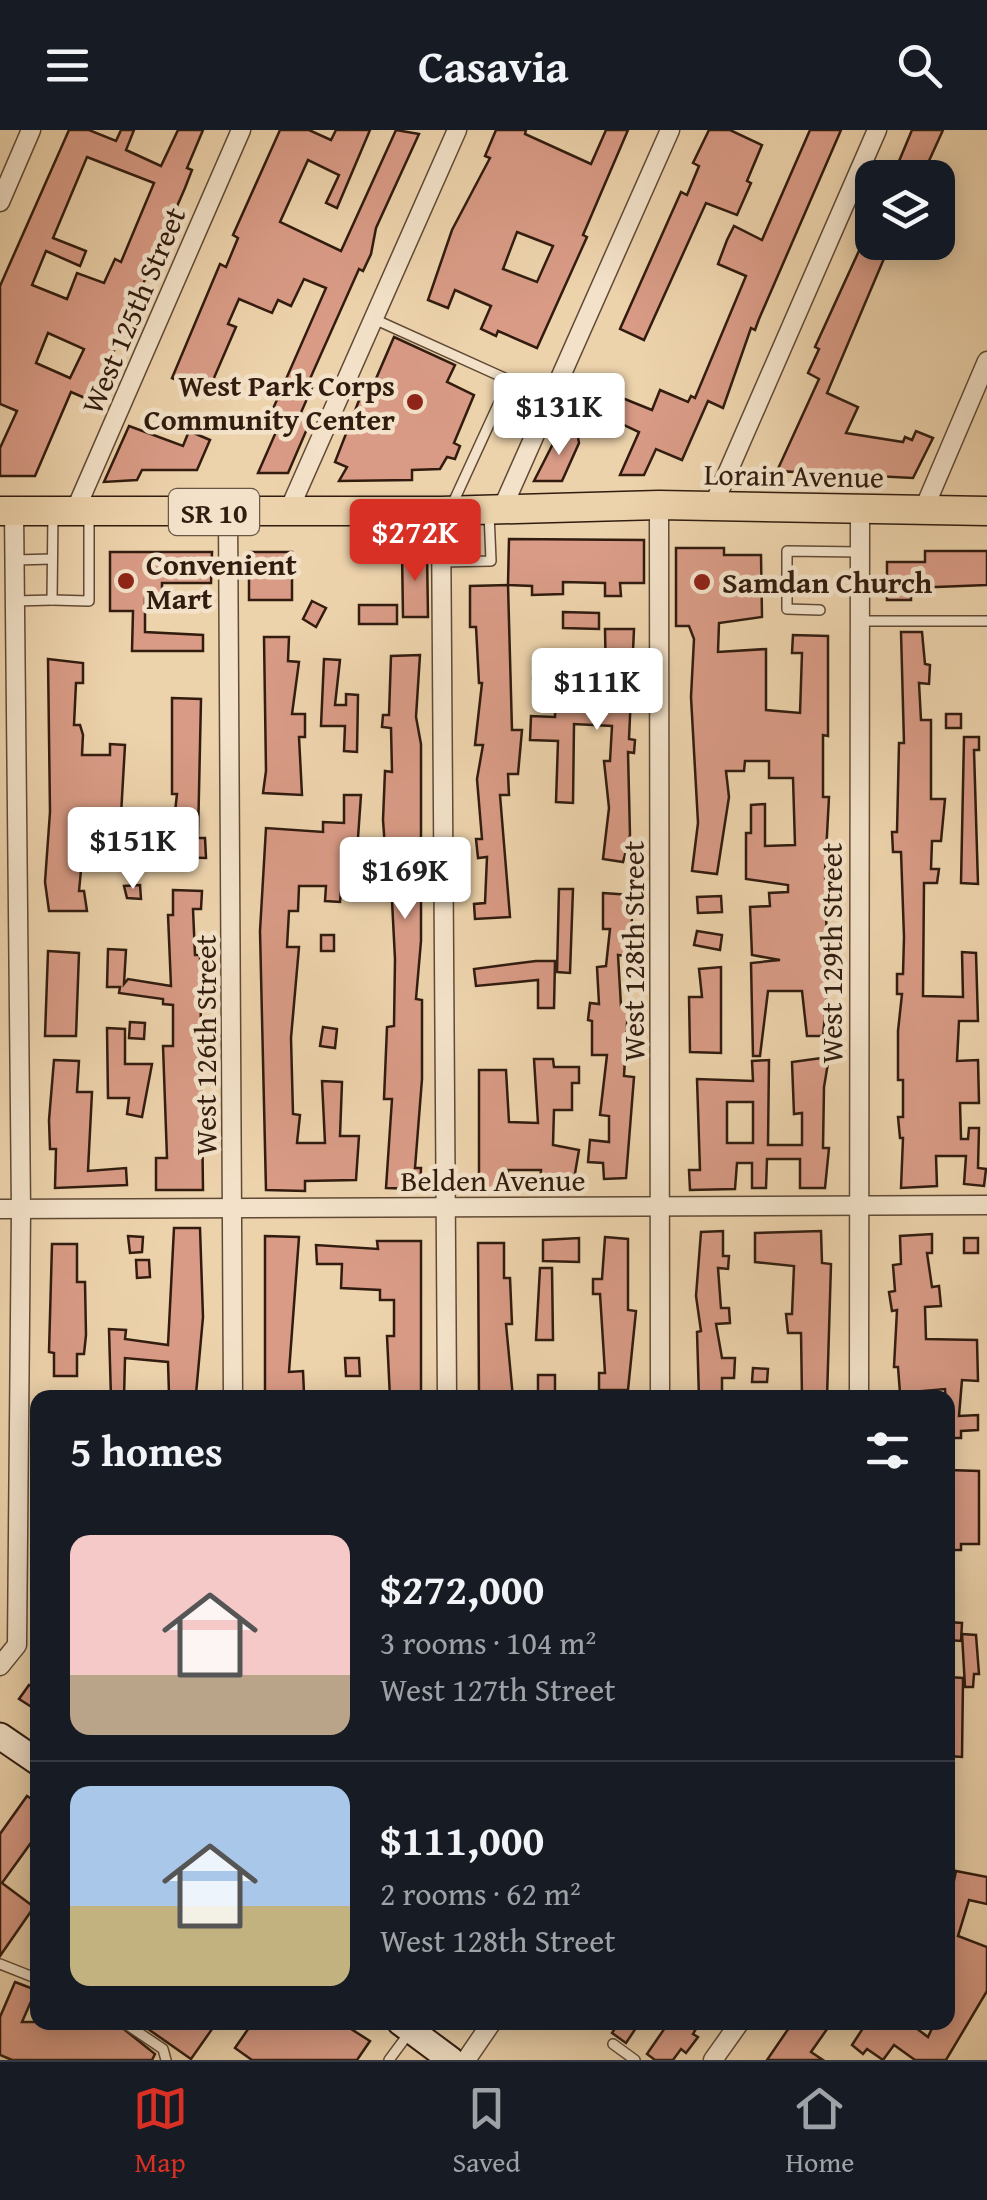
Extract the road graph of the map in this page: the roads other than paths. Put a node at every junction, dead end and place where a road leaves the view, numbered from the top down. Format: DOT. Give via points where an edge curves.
graph roads {
  1 [pos="31,130"];
  2 [pos="241,130"];
  3 [pos="458,130"];
  4 [pos="670,130"];
  5 [pos="878,130"];
  6 [pos="0,202"];
  7 [pos="374,319"];
  8 [pos="987,361"];
  9 [pos="509,380"];
  10 [pos="550,399"];
  11 [pos="659,505"];
  12 [pos="713,506"];
  13 [pos="860,509"];
  14 [pos="289,510"];
  15 [pos="495,510"];
  16 [pos="923,510"];
  17 [pos="7,511"];
  18 [pos="73,511"];
  19 [pos="445,511"];
  20 [pos="987,511"];
  21 [pos="228,512"];
  22 [pos="860,552"];
  23 [pos="14,560"];
  24 [pos="52,560"];
  25 [pos="442,562"];
  26 [pos="15,600"];
  27 [pos="52,600"];
  28 [pos="820,610"];
  29 [pos="987,621"];
  30 [pos="860,622"];
  31 [pos="987,1205"];
  32 [pos="661,1206"];
  33 [pos="858,1206"];
  34 [pos="448,1208"];
  35 [pos="0,1209"];
  36 [pos="20,1210"];
  37 [pos="234,1210"];
  38 [pos="233,1390"];
  39 [pos="446,1390"];
  40 [pos="660,1390"];
  41 [pos="858,1390"];
  42 [pos="0,1666"];
  43 [pos="0,1736"];
  44 [pos="30,1757"];
  45 [pos="0,1964"];
  46 [pos="30,1976"];
  47 [pos="136,2030"];
  48 [pos="403,2030"];
  49 [pos="410,2030"];
  50 [pos="487,2030"];
  51 [pos="734,2030"];
  52 [pos="613,2044"];
  53 [pos="166,2060"];
  54 [pos="389,2060"];
  55 [pos="451,2060"];
  56 [pos="466,2060"];
  57 [pos="635,2060"];
  58 [pos="713,2060"];
  1 -- 6 [label="street"];
  2 -- 18 [label="street, West 125th Street"];
  3 -- 7 [label="street"];
  4 -- 10 [label="street"];
  5 -- 12 [label="street"];
  7 -- 9 [label="lane"];
  7 -- 14 [label="street"];
  8 -- 16 [label="street"];
  9 -- 10 [label="lane"];
  9 -- 19 [label="lane"];
  10 -- 15 [label="street"];
  11 -- 12 [label="main road, Lorain Avenue / SR 10"];
  11 -- 15 [label="main road, Lorain Avenue / SR 10"];
  11 -- 32 [label="street, West 128th Street"];
  12 -- 13 [label="main road, Lorain Avenue / SR 10"];
  13 -- 16 [label="main road, Lorain Avenue / SR 10"];
  13 -- 22 [label="street, West 129th Street"];
  14 -- 19 [label="main road, Lorain Avenue / SR 10"];
  14 -- 21 [label="main road, Lorain Avenue / SR 10"];
  15 -- 19 [label="main road, Lorain Avenue / SR 10"];
  15 -- 25 [label="lane" via="490,561"];
  16 -- 20 [label="main road, Lorain Avenue / SR 10"];
  17 -- 18 [label="main road, Lorain Avenue / SR 10"];
  17 -- 23 [label="street"];
  18 -- 21 [label="main road, Lorain Avenue / SR 10"];
  18 -- 24 [label="lane"];
  18 -- 27 [label="lane" via="88,601"];
  19 -- 25 [label="street"];
  21 -- 37 [label="street, West 126th Street"];
  22 -- 28 [label="lane" via="788,551 787,610"];
  22 -- 30 [label="street, West 129th Street"];
  23 -- 24 [label="lane"];
  23 -- 26 [label="street"];
  24 -- 27 [label="lane"];
  25 -- 34 [label="street"];
  26 -- 27 [label="lane"];
  26 -- 36 [label="street"];
  29 -- 30 [label="lane"];
  30 -- 33 [label="street, West 129th Street"];
  31 -- 33 [label="street, Belden Avenue"];
  32 -- 33 [label="street, Belden Avenue"];
  32 -- 34 [label="street, Belden Avenue"];
  32 -- 40 [label="street, West 128th Street"];
  33 -- 41 [label="street, West 129th Street"];
  34 -- 37 [label="street, Belden Avenue"];
  34 -- 39 [label="street"];
  35 -- 36 [label="street, Belden Avenue"];
  36 -- 37 [label="street, Belden Avenue"];
  36 -- 42 [label="street" via="16,1645"];
  37 -- 38 [label="street, West 126th Street"];
  43 -- 44 [label="street"];
  45 -- 46 [label="lane"];
  47 -- 53 [label="lane" via="163,2049"];
  48 -- 54 [label="lane"];
  49 -- 55 [label="street"];
  50 -- 56 [label="street"];
  51 -- 58 [label="street"];
  52 -- 57 [label="lane"];
}
